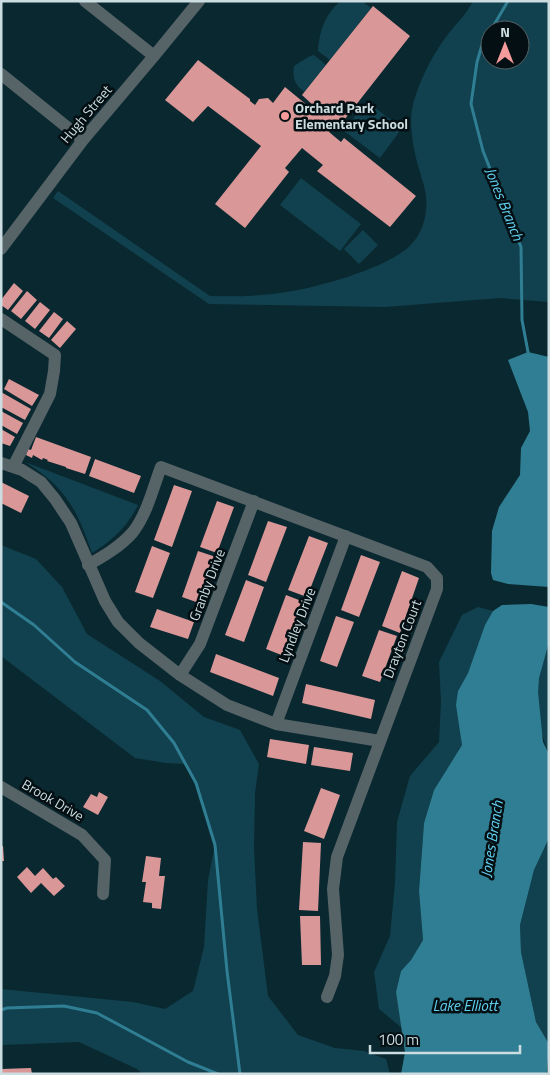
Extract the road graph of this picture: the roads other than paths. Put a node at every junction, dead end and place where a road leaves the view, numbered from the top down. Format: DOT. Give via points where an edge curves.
graph roads {
  1 [pos="85,1"];
  2 [pos="198,1"];
  3 [pos="154,56"];
  4 [pos="1,74"];
  5 [pos="83,140"];
  6 [pos="1,249"];
  7 [pos="1,319"];
  8 [pos="7,465"];
  9 [pos="254,501"];
  10 [pos="346,536"];
  11 [pos="88,565"];
  12 [pos="180,675"];
  13 [pos="276,724"];
  14 [pos="380,741"];
  15 [pos="1,787"];
  16 [pos="103,894"];
  17 [pos="327,997"];
  1 -- 3 [label="street"];
  2 -- 3 [label="street, Hugh Street"];
  3 -- 5 [label="street, Hugh Street"];
  4 -- 5 [label="street"];
  5 -- 6 [label="street, Hugh Street"];
  7 -- 8 [label="street" via="55,355 50,394"];
  8 -- 11 [label="street" via="41,482 55,499 71,523"];
  9 -- 10 [label="street, Drayton Court"];
  9 -- 11 [label="street, Drayton Court" via="161,467 142,517 132,532 109,553"];
  9 -- 12 [label="street, Granby Drive" via="200,644"];
  10 -- 13 [label="street, Lyndley Drive"];
  10 -- 14 [label="street, Drayton Court" via="427,567 437,578 436,589"];
  11 -- 12 [label="street" via="104,601 118,622"];
  12 -- 13 [label="street" via="228,705"];
  13 -- 14 [label="street"];
  14 -- 17 [label="street, Drayton Court" via="338,857 333,889 338,954 335,976"];
  15 -- 16 [label="street, Brook Drive" via="82,834 105,860"];
}
